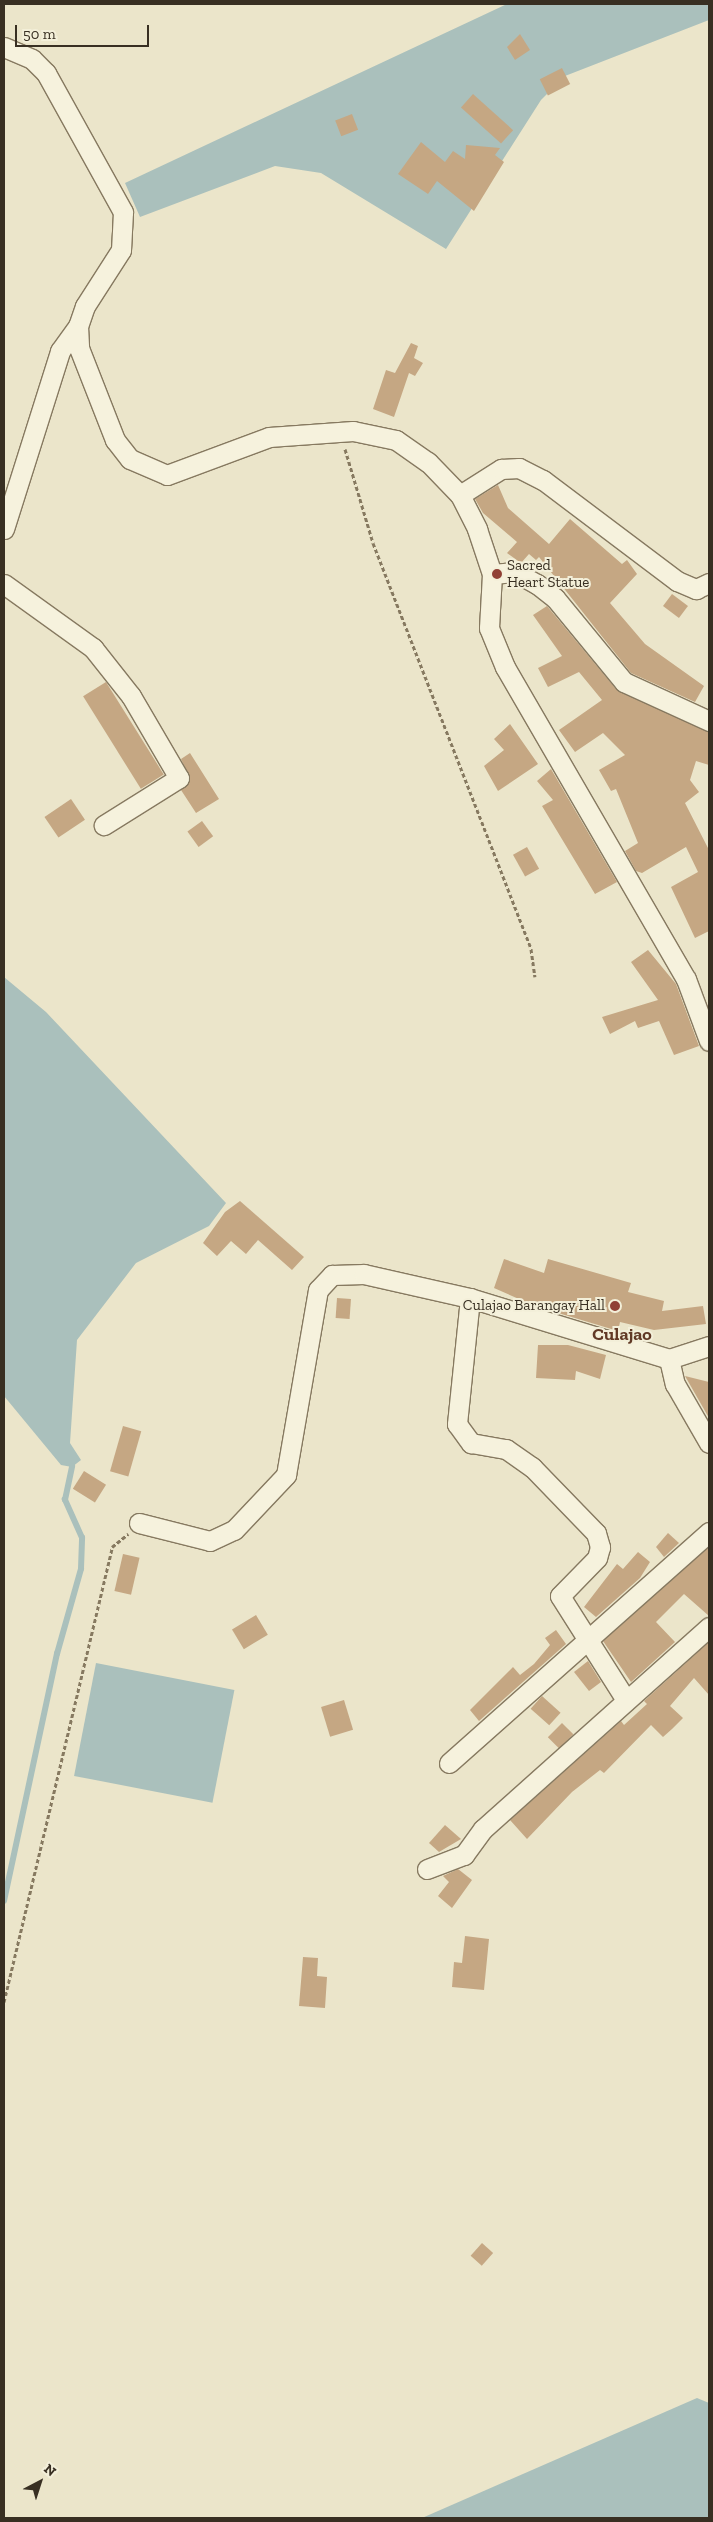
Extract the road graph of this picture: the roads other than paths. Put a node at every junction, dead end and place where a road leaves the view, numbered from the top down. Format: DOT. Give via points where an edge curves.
graph roads {
  1 [pos="4,47"];
  2 [pos="78,326"];
  3 [pos="460,495"];
  4 [pos="4,529"];
  5 [pos="492,574"];
  6 [pos="709,583"];
  7 [pos="4,584"];
  8 [pos="709,721"];
  9 [pos="104,825"];
  10 [pos="709,1042"];
  11 [pos="470,1298"];
  12 [pos="709,1346"];
  13 [pos="669,1359"];
  14 [pos="709,1443"];
  15 [pos="139,1523"];
  16 [pos="709,1532"];
  17 [pos="709,1627"];
  18 [pos="586,1644"];
  19 [pos="626,1700"];
  20 [pos="449,1763"];
  21 [pos="427,1869"];
  1 -- 2 [label="street" via="32,59 46,72 123,212 121,250 85,306"];
  2 -- 3 [label="street" via="79,348 115,440 130,459 148,470 167,475 188,470 238,445 269,437 340,432 396,440 428,462"];
  2 -- 4 [label="street" via="60,351"];
  3 -- 5 [label="street"];
  3 -- 6 [label="street" via="501,469 519,468 543,480 677,581 696,589"];
  5 -- 8 [label="street" via="514,572 537,584 555,598 624,682"];
  5 -- 10 [label="street" via="489,628 505,667 686,979"];
  7 -- 9 [label="street" via="93,648 131,696 179,778"];
  11 -- 13 [label="street"];
  11 -- 15 [label="street" via="364,1274 332,1275 318,1290 286,1475 234,1530 210,1540"];
  11 -- 18 [label="street" via="457,1424 471,1443 506,1449 532,1467 596,1533 600,1547 597,1558 560,1596"];
  12 -- 13 [label="street"];
  13 -- 14 [label="street" via="675,1384"];
  16 -- 18 [label="street"];
  17 -- 19 [label="street"];
  18 -- 19 [label="street"];
  18 -- 20 [label="street"];
  19 -- 21 [label="street" via="483,1829 464,1855"];
}
